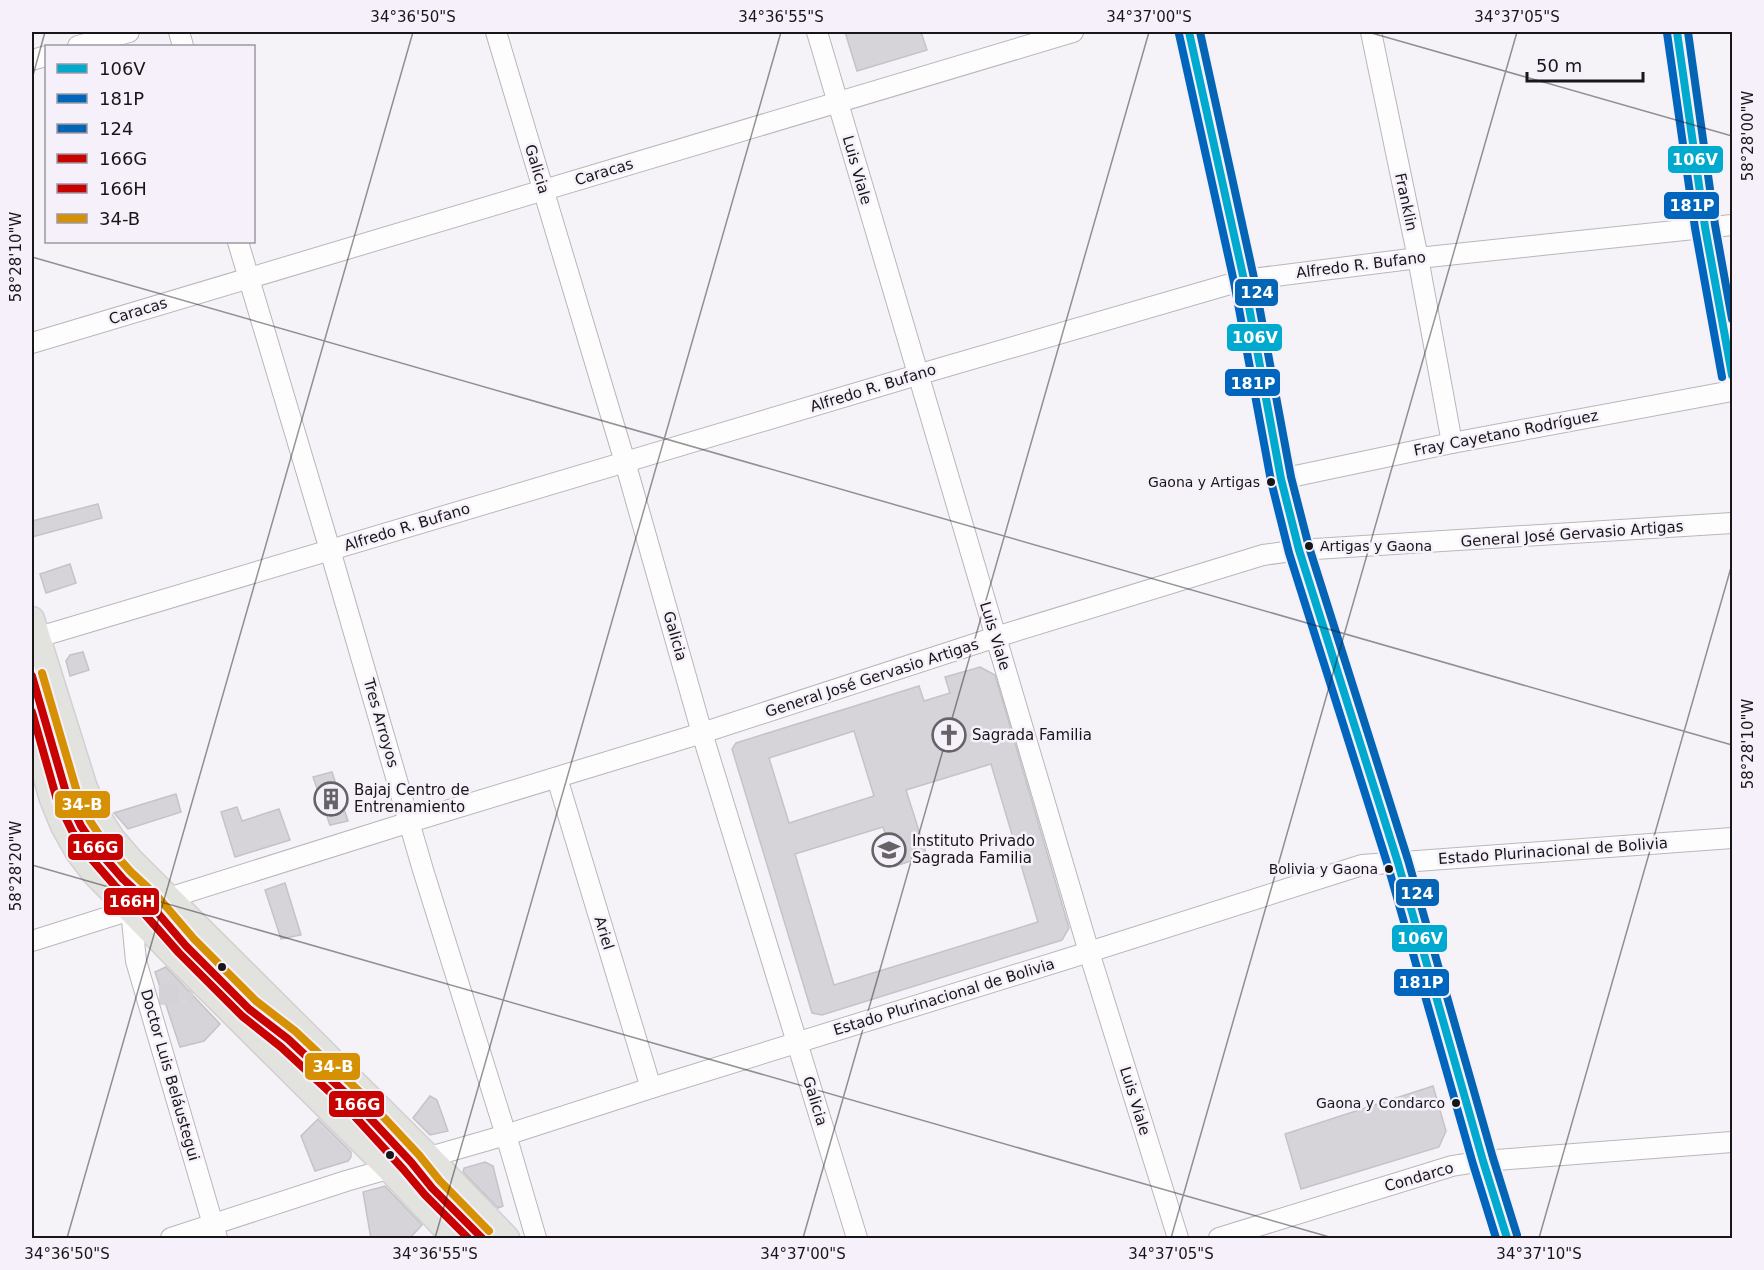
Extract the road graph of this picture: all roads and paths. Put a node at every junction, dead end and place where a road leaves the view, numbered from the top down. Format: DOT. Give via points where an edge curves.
graph roads {
  1 [pos="129,32"];
  2 [pos="496,32"];
  3 [pos="817,32"];
  4 [pos="1073,32"];
  5 [pos="1189,32"];
  6 [pos="1371,32"];
  7 [pos="1677,32"];
  8 [pos="82,45"];
  9 [pos="837,101"];
  10 [pos="543,190"];
  11 [pos="1732,225"];
  12 [pos="1705,227"];
  13 [pos="238,243"];
  14 [pos="1418,258"];
  15 [pos="249,278"];
  16 [pos="1244,280"];
  17 [pos="32,343"];
  18 [pos="917,375"];
  19 [pos="1732,375"];
  20 [pos="1732,391"];
  21 [pos="1452,443"];
  22 [pos="625,462"];
  23 [pos="1281,478"];
  24 [pos="1732,524"];
  25 [pos="330,550"];
  26 [pos="1299,550"];
  27 [pos="33,632"];
  28 [pos="996,638"];
  29 [pos="32,676"];
  30 [pos="32,729"];
  31 [pos="702,733"];
  32 [pos="557,778"];
  33 [pos="410,822"];
  34 [pos="1732,838"];
  35 [pos="1398,863"];
  36 [pos="150,904"];
  37 [pos="32,941"];
  38 [pos="1089,952"];
  39 [pos="797,1042"];
  40 [pos="651,1088"];
  41 [pos="506,1135"];
  42 [pos="1732,1142"];
  43 [pos="1483,1161"];
  44 [pos="410,1163"];
  45 [pos="215,1232"];
  46 [pos="171,1239"];
  47 [pos="454,1239"];
  48 [pos="482,1239"];
  49 [pos="507,1239"];
  50 [pos="536,1239"];
  51 [pos="857,1239"];
  52 [pos="1178,1239"];
  53 [pos="1219,1239"];
  54 [pos="1507,1239"];
  1 -- 8 [label="street"];
  2 -- 10 [label="street, Galicia"];
  3 -- 9 [label="street, Luis Viale"];
  4 -- 9 [label="street, Caracas"];
  5 -- 16 [label="main road"];
  6 -- 14 [label="street, Franklin"];
  7 -- 12 [label="street"];
  9 -- 10 [label="street, Caracas"];
  9 -- 18 [label="street, Luis Viale"];
  10 -- 15 [label="street, Caracas"];
  10 -- 22 [label="street, Galicia"];
  11 -- 12 [label="street, Alfredo R. Bufano"];
  12 -- 14 [label="street, Alfredo R. Bufano"];
  12 -- 19 [label="street"];
  13 -- 15 [label="street, Tres Arroyos"];
  14 -- 16 [label="street, Alfredo R. Bufano"];
  14 -- 21 [label="street, Franklin"];
  15 -- 17 [label="street, Caracas"];
  15 -- 25 [label="street, Tres Arroyos"];
  16 -- 18 [label="street, Alfredo R. Bufano"];
  16 -- 23 [label="main road"];
  18 -- 22 [label="street, Alfredo R. Bufano"];
  18 -- 28 [label="street, Luis Viale"];
  20 -- 21 [label="street, Fray Cayetano Rodríguez"];
  21 -- 23 [label="street, Fray Cayetano Rodríguez"];
  22 -- 25 [label="street, Alfredo R. Bufano"];
  22 -- 31 [label="street, Galicia"];
  23 -- 26 [label="main road"];
  24 -- 26 [label="street, General José Gervasio Artigas"];
  25 -- 27 [label="street, Alfredo R. Bufano"];
  25 -- 33 [label="street, Tres Arroyos"];
  26 -- 28 [label="street, General José Gervasio Artigas" via="1263,555"];
  26 -- 35 [label="main road"];
  27 -- 36 [label="main road" via="85,788 98,816 126,854"];
  28 -- 31 [label="street, General José Gervasio Artigas"];
  28 -- 38 [label="street, Luis Viale"];
  29 -- 36 [label="street" via="67,796 81,826 109,864"];
  30 -- 36 [label="main road" via="52,799 77,851 93,872"];
  31 -- 32 [label="street, General José Gervasio Artigas"];
  31 -- 39 [label="street, Galicia"];
  32 -- 33 [label="street, General José Gervasio Artigas"];
  32 -- 40 [label="street, Ariel"];
  33 -- 36 [label="street, General José Gervasio Artigas"];
  33 -- 41 [label="street, Tres Arroyos"];
  34 -- 35 [label="street, Estado Plurinacional de Bolivia"];
  35 -- 38 [label="street, Estado Plurinacional de Bolivia" via="1362,865"];
  35 -- 43 [label="main road"];
  36 -- 37 [label="street, General José Gervasio Artigas"];
  36 -- 44 [label="main road"];
  36 -- 44 [label="main road" via="203,994"];
  36 -- 45 [label="street, Doctor Luis Beláustegui" via="136,961 152,995"];
  38 -- 39 [label="street, Estado Plurinacional de Bolivia"];
  38 -- 52 [label="street, Luis Viale"];
  39 -- 40 [label="street, Estado Plurinacional de Bolivia"];
  39 -- 51 [label="street, Galicia"];
  40 -- 41 [label="street, Estado Plurinacional de Bolivia"];
  41 -- 44 [label="street, Estado Plurinacional de Bolivia"];
  41 -- 50 [label="street, Tres Arroyos"];
  42 -- 43 [label="street, Condarco"];
  43 -- 53 [label="street, Condarco" via="1452,1166"];
  43 -- 54 [label="main road"];
  44 -- 45 [label="street, Estado Plurinacional de Bolivia" via="346,1181"];
  44 -- 47 [label="main road"];
  44 -- 48 [label="street"];
  44 -- 49 [label="main road"];
  45 -- 46 [label="street, Estado Plurinacional de Bolivia"];
}
